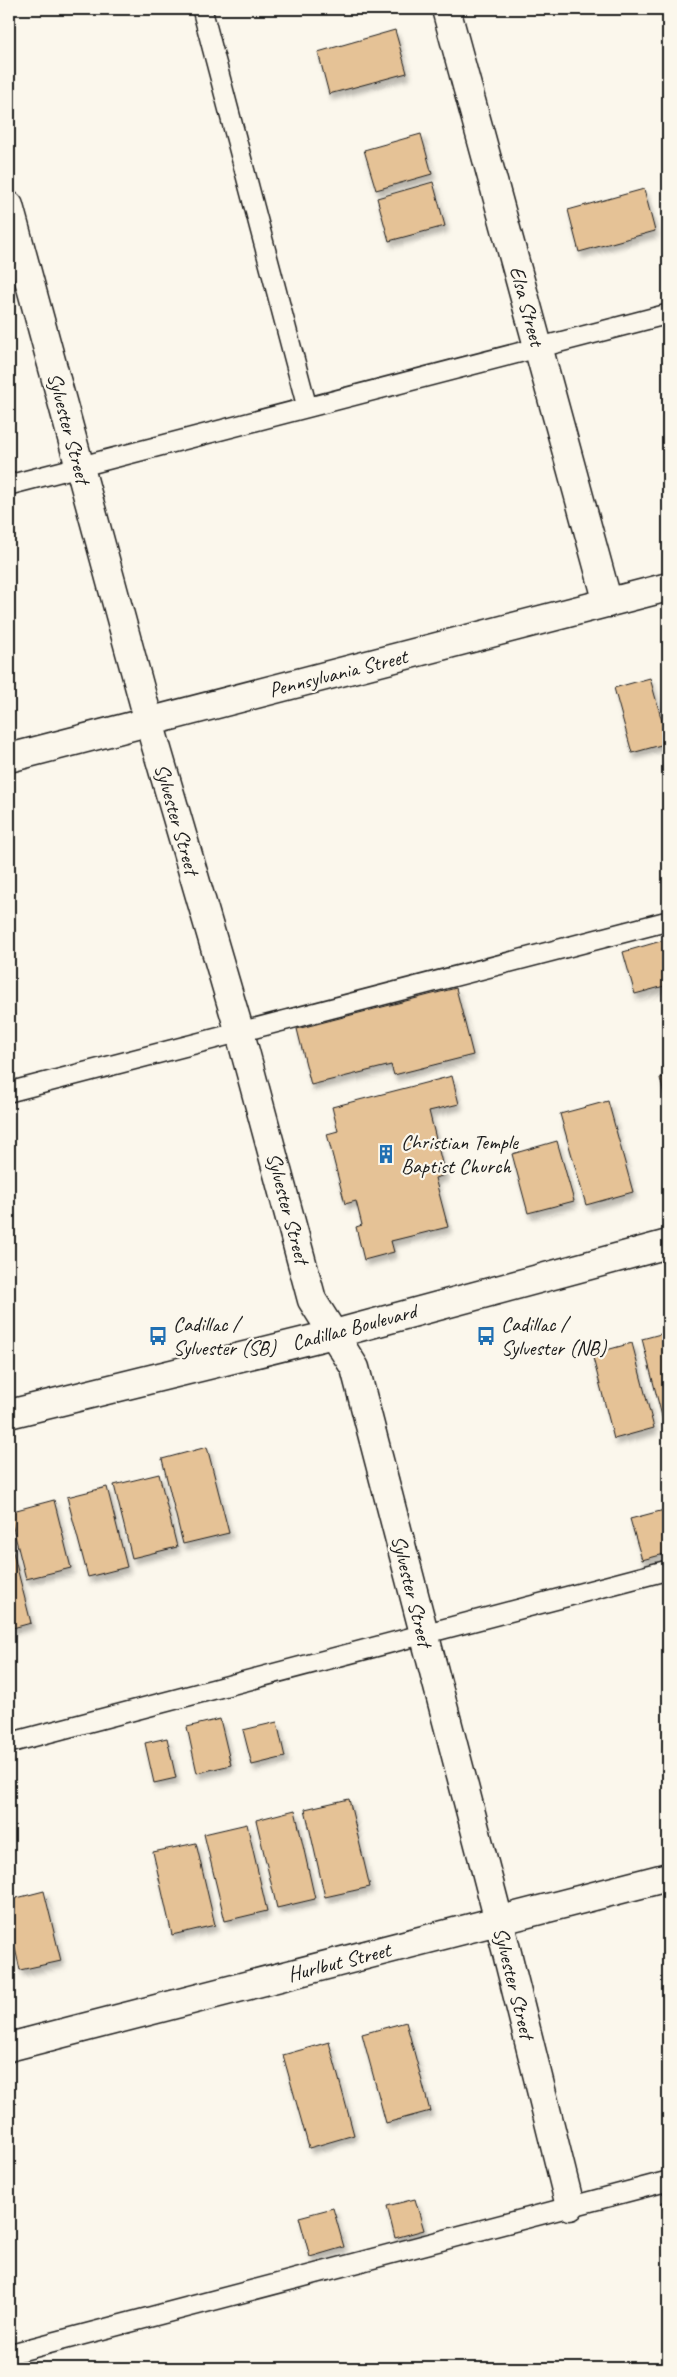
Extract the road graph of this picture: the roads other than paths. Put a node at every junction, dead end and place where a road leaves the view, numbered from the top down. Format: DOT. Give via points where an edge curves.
graph roads {
  1 [pos="202,9"];
  2 [pos="446,9"];
  3 [pos="9,206"];
  4 [pos="668,314"];
  5 [pos="538,346"];
  6 [pos="307,407"];
  7 [pos="79,466"];
  8 [pos="9,484"];
  9 [pos="668,587"];
  10 [pos="608,603"];
  11 [pos="148,722"];
  12 [pos="9,758"];
  13 [pos="668,920"];
  14 [pos="240,1033"];
  15 [pos="9,1092"];
  16 [pos="668,1244"];
  17 [pos="334,1334"];
  18 [pos="9,1414"];
  19 [pos="668,1570"];
  20 [pos="422,1633"];
  21 [pos="9,1742"];
  22 [pos="668,1877"];
  23 [pos="499,1922"];
  24 [pos="9,2046"];
  25 [pos="668,2181"];
  26 [pos="570,2206"];
  27 [pos="9,2354"];
  1 -- 6 [label="lane"];
  2 -- 5 [label="street, Elsa Street"];
  3 -- 7 [label="street, Sylvester Street"];
  4 -- 5 [label="lane"];
  5 -- 6 [label="lane"];
  5 -- 10 [label="street, Elsa Street"];
  6 -- 7 [label="lane"];
  7 -- 8 [label="lane"];
  7 -- 11 [label="street, Sylvester Street"];
  9 -- 10 [label="street, Pennsylvania Street"];
  10 -- 11 [label="street, Pennsylvania Street"];
  11 -- 12 [label="street, Pennsylvania Street"];
  11 -- 14 [label="street, Sylvester Street"];
  13 -- 14 [label="lane"];
  14 -- 15 [label="lane"];
  14 -- 17 [label="street, Sylvester Street" via="312,1300"];
  16 -- 17 [label="street, Cadillac Boulevard"];
  17 -- 18 [label="street, Cadillac Boulevard"];
  17 -- 20 [label="street, Sylvester Street" via="355,1368"];
  19 -- 20 [label="lane"];
  20 -- 21 [label="lane"];
  20 -- 23 [label="street, Sylvester Street"];
  22 -- 23 [label="street, Hurlbut Street"];
  23 -- 24 [label="street, Hurlbut Street"];
  23 -- 26 [label="street, Sylvester Street"];
  25 -- 26 [label="lane"];
  26 -- 27 [label="lane"];
}
